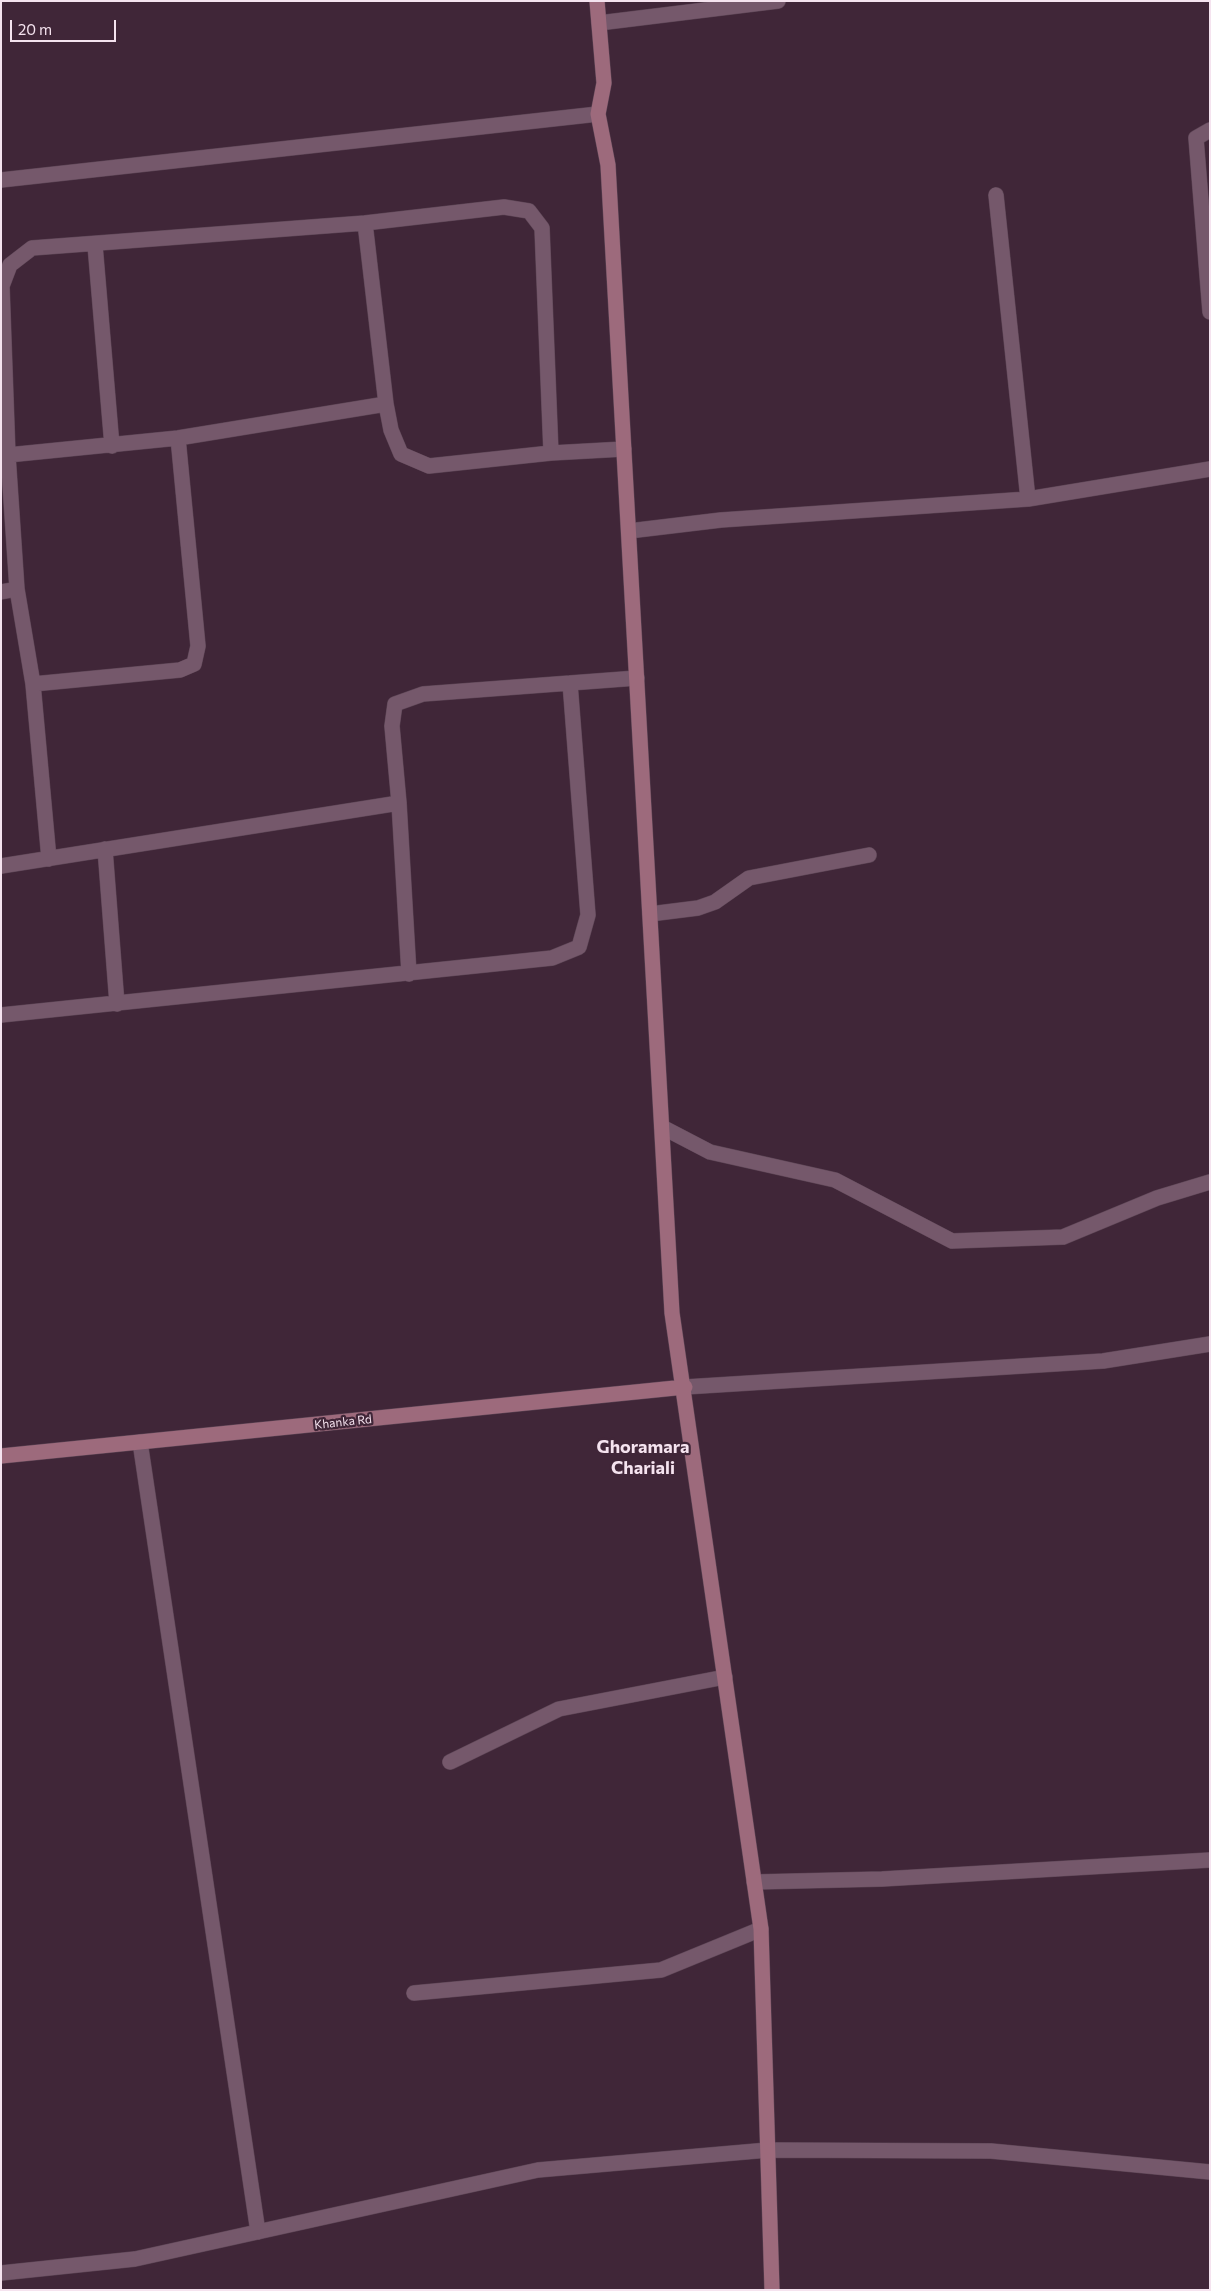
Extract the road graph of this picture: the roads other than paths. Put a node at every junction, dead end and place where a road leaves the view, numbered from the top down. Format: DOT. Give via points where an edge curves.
graph roads {
  1 [pos="597,1"];
  2 [pos="778,1"];
  3 [pos="599,24"];
  4 [pos="598,114"];
  5 [pos="1210,130"];
  6 [pos="1,180"];
  7 [pos="996,195"];
  8 [pos="365,224"];
  9 [pos="95,245"];
  10 [pos="1210,312"];
  11 [pos="386,404"];
  12 [pos="178,438"];
  13 [pos="112,446"];
  14 [pos="624,449"];
  15 [pos="552,453"];
  16 [pos="8,455"];
  17 [pos="1210,469"];
  18 [pos="1028,499"];
  19 [pos="629,531"];
  20 [pos="17,589"];
  21 [pos="1,592"];
  22 [pos="637,678"];
  23 [pos="570,683"];
  24 [pos="33,684"];
  25 [pos="399,803"];
  26 [pos="105,849"];
  27 [pos="869,855"];
  28 [pos="49,859"];
  29 [pos="1,866"];
  30 [pos="650,914"];
  31 [pos="409,974"];
  32 [pos="117,1004"];
  33 [pos="1,1015"];
  34 [pos="662,1127"];
  35 [pos="1210,1182"];
  36 [pos="1210,1344"];
  37 [pos="685,1387"];
  38 [pos="140,1442"];
  39 [pos="1,1456"];
  40 [pos="725,1677"];
  41 [pos="450,1762"];
  42 [pos="1210,1860"];
  43 [pos="754,1882"];
  44 [pos="761,1930"];
  45 [pos="414,1993"];
  46 [pos="768,2150"];
  47 [pos="1210,2172"];
  48 [pos="258,2232"];
  49 [pos="1,2273"];
  50 [pos="772,2290"];
  1 -- 3 [label="street"];
  2 -- 3 [label="street"];
  3 -- 4 [label="street" via="604,83"];
  4 -- 6 [label="street"];
  4 -- 14 [label="street" via="608,165"];
  5 -- 10 [label="street" via="1196,138"];
  7 -- 18 [label="street"];
  8 -- 9 [label="street"];
  8 -- 11 [label="street"];
  8 -- 15 [label="street" via="504,207 529,211 542,228"];
  9 -- 13 [label="street"];
  9 -- 16 [label="street" via="32,248 10,265 2,286"];
  11 -- 12 [label="street"];
  11 -- 15 [label="street" via="391,430 401,454 429,466"];
  12 -- 13 [label="street"];
  12 -- 24 [label="street" via="198,646 194,664 180,670"];
  13 -- 16 [label="street"];
  14 -- 15 [label="street"];
  14 -- 19 [label="street"];
  16 -- 20 [label="street"];
  17 -- 18 [label="street"];
  18 -- 19 [label="street" via="721,520"];
  19 -- 22 [label="street"];
  20 -- 21 [label="street"];
  20 -- 24 [label="street"];
  22 -- 23 [label="street"];
  22 -- 30 [label="street"];
  23 -- 25 [label="street" via="423,694 395,704 392,726"];
  23 -- 31 [label="street" via="588,915 580,947 552,958"];
  24 -- 28 [label="street"];
  25 -- 26 [label="street"];
  25 -- 31 [label="street"];
  26 -- 28 [label="street"];
  26 -- 32 [label="street"];
  27 -- 30 [label="street" via="748,878 718,902"];
  28 -- 29 [label="street"];
  30 -- 34 [label="street"];
  31 -- 32 [label="street"];
  32 -- 33 [label="street"];
  34 -- 35 [label="street" via="710,1152 835,1180 952,1241 1063,1237 1157,1198"];
  34 -- 37 [label="street" via="672,1313"];
  36 -- 37 [label="street" via="1103,1361"];
  37 -- 38 [label="street, Khanka Rd"];
  37 -- 40 [label="street"];
  38 -- 39 [label="street, Khanka Rd"];
  38 -- 48 [label="street"];
  40 -- 41 [label="street" via="559,1709"];
  40 -- 43 [label="street"];
  42 -- 43 [label="street" via="882,1879"];
  43 -- 44 [label="street"];
  44 -- 45 [label="street" via="661,1970"];
  44 -- 46 [label="street"];
  46 -- 47 [label="street" via="991,2151"];
  46 -- 48 [label="street" via="538,2170"];
  46 -- 50 [label="street"];
  48 -- 49 [label="street" via="135,2259"];
}
